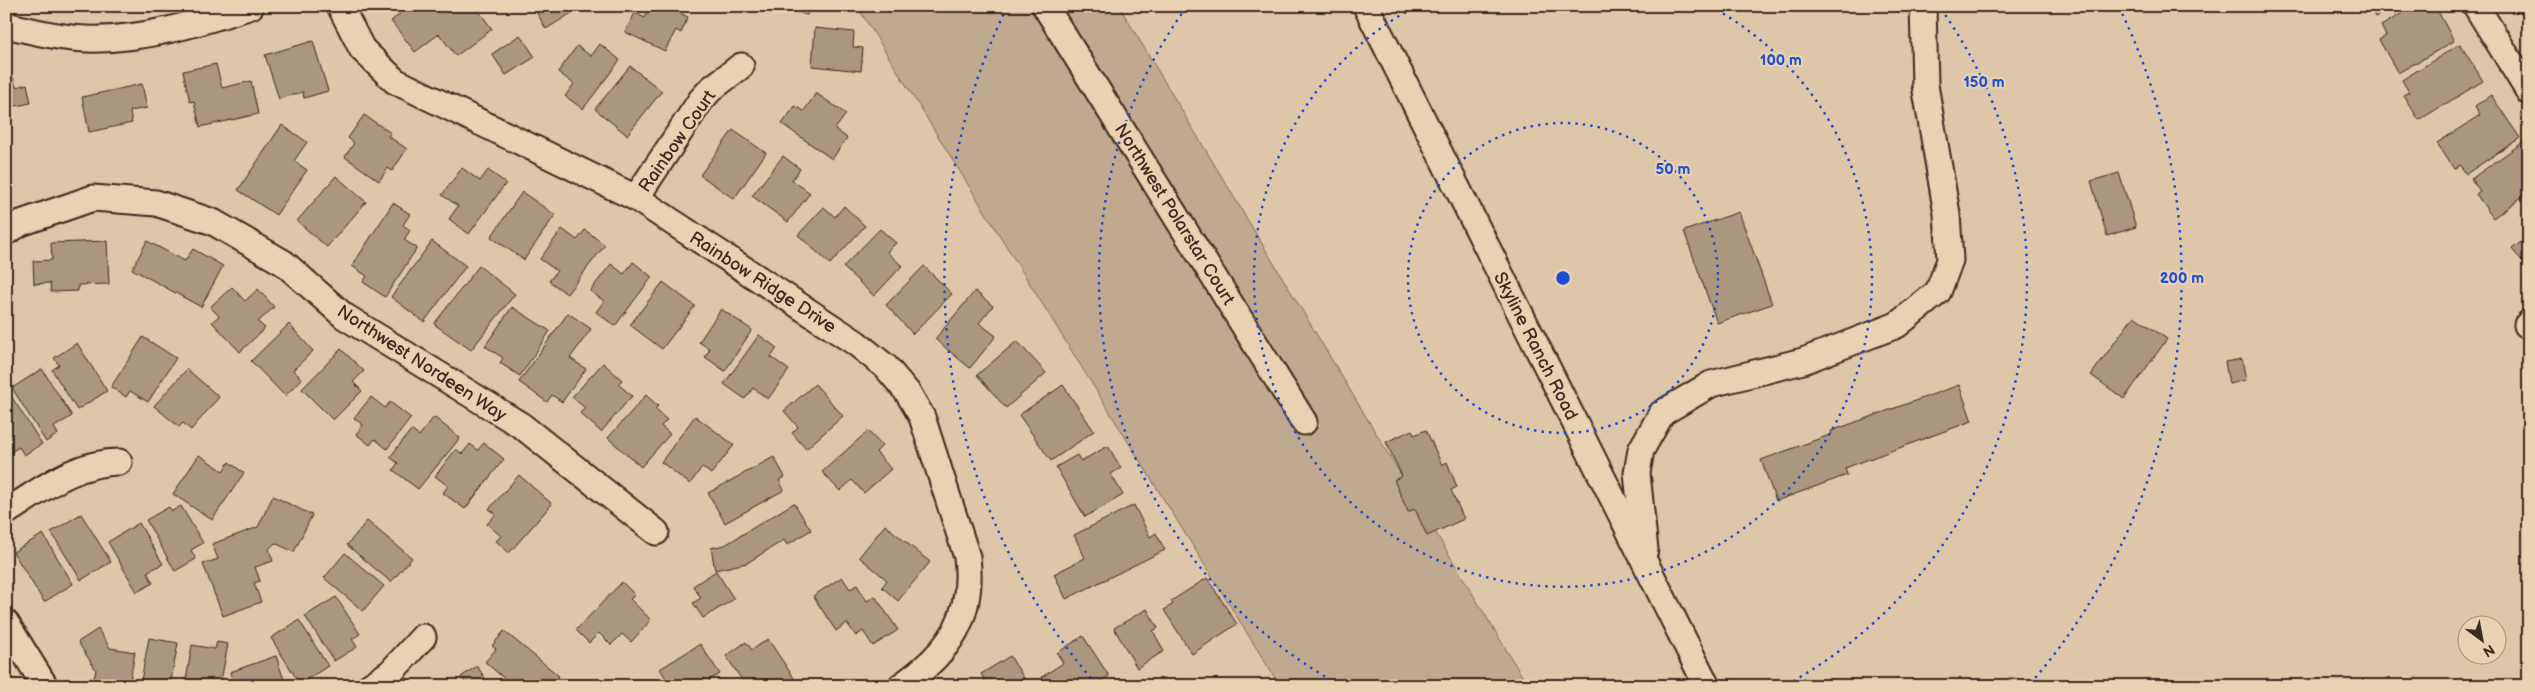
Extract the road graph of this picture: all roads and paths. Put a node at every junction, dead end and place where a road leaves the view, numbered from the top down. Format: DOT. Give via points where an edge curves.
graph roads {
  1 [pos="251,6"];
  2 [pos="340,6"];
  3 [pos="1045,6"];
  4 [pos="1366,6"];
  5 [pos="1923,6"];
  6 [pos="2476,6"];
  7 [pos="6,25"];
  8 [pos="741,66"];
  9 [pos="2529,92"];
  10 [pos="636,198"];
  11 [pos="6,232"];
  12 [pos="1304,422"];
  13 [pos="119,462"];
  14 [pos="6,512"];
  15 [pos="656,532"];
  16 [pos="1647,567"];
  17 [pos="6,623"];
  18 [pos="423,638"];
  19 [pos="46,686"];
  20 [pos="370,686"];
  21 [pos="901,686"];
  22 [pos="1707,686"];
  1 -- 7 [label="street" via="206,21 134,36 86,40"];
  2 -- 10 [label="street, Rainbow Ridge Drive" via="362,49 395,81"];
  3 -- 12 [label="street, Northwest Polarstar Court"];
  4 -- 16 [label="street, Skyline Ranch Road"];
  5 -- 16 [label="street" via="1925,85 1947,214 1950,260 1938,292 1897,325 1803,362 1711,384 1662,413 1641,450 1637,473"];
  6 -- 9 [label="street"];
  8 -- 10 [label="street, Rainbow Court" via="701,100"];
  10 -- 21 [label="street, Rainbow Ridge Drive" via="856,343 886,368 908,393 922,417 967,557 970,581 966,610 949,642 922,672"];
  11 -- 15 [label="street, Northwest Nordeen Way" via="21,223 93,198 156,204 213,222 284,263 344,316 522,426"];
  13 -- 14 [label="street" via="102,462 76,469"];
  16 -- 22 [label="street, Skyline Ranch Road"];
  17 -- 19 [label="street"];
  18 -- 20 [label="street" via="390,673"];
}
